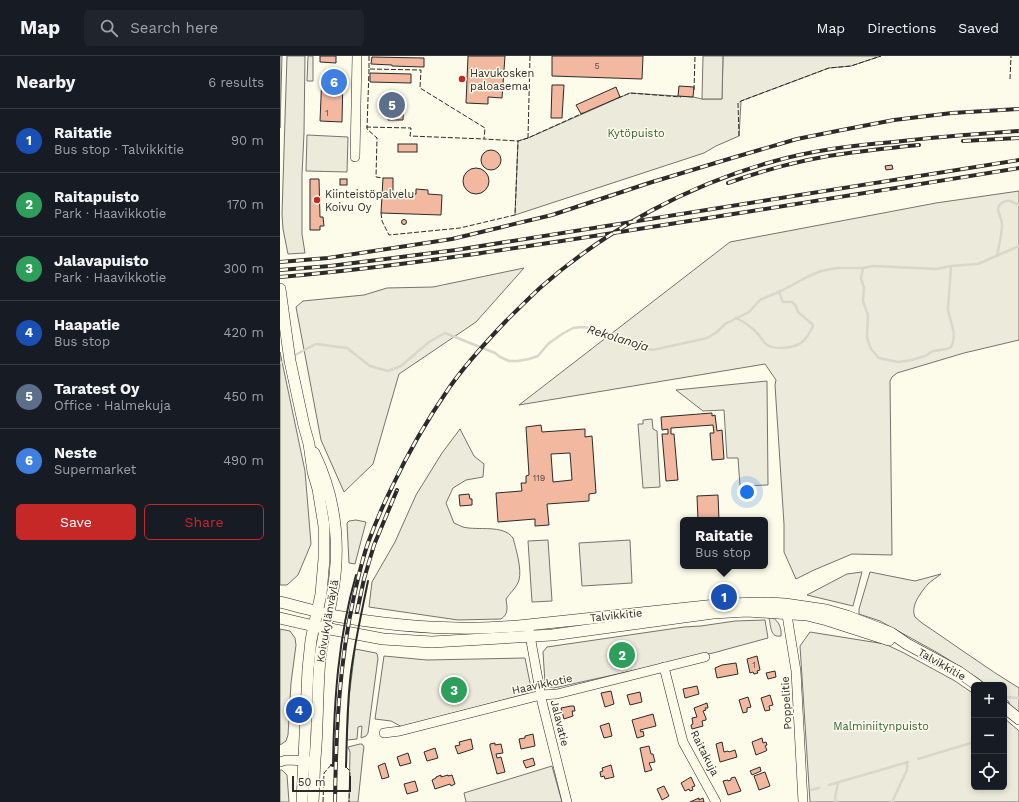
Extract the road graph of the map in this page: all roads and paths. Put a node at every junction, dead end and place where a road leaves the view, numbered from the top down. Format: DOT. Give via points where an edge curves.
graph roads {
  1 [pos="357,56"];
  2 [pos="355,157"];
  3 [pos="280,289"];
  4 [pos="280,602"];
  5 [pos="786,609"];
  6 [pos="323,613"];
  7 [pos="280,618"];
  8 [pos="528,625"];
  9 [pos="320,627"];
  10 [pos="530,637"];
  11 [pos="704,657"];
  12 [pos="664,667"];
  13 [pos="973,682"];
  14 [pos="541,695"];
  15 [pos="1007,709"];
  16 [pos="1019,719"];
  17 [pos="384,733"];
  18 [pos="309,761"];
  19 [pos="280,762"];
  20 [pos="302,802"];
  21 [pos="313,802"];
  22 [pos="567,802"];
  23 [pos="716,802"];
  24 [pos="803,802"];
  1 -- 2 [label="street"];
  3 -- 6 [label="main road, Koivukylänväylä" via="290,361 324,526 321,594"];
  4 -- 6 [label="main road, Talvikkitie"];
  5 -- 8 [label="main road, Talvikkitie" via="768,603 724,604"];
  5 -- 10 [label="main road, Talvikkitie" via="723,612"];
  5 -- 13 [label="main road, Talvikkitie" via="826,610 891,633"];
  5 -- 24 [label="street, Poppelitie" via="796,671"];
  6 -- 8 [label="main road, Talvikkitie" via="376,623 426,628 505,628"];
  6 -- 9 [label="main road, Koivukylänväylä"];
  7 -- 9 [label="main road, Talvikkitie"];
  8 -- 10 [label="street, Jalavatie"];
  9 -- 10 [label="main road, Talvikkitie" via="383,639 432,642"];
  9 -- 18 [label="main road, Koivukylänväylä" via="311,640 308,669"];
  10 -- 14 [label="street, Jalavatie"];
  11 -- 12 [label="street, Haavikkotie"];
  12 -- 14 [label="street, Haavikkotie" via="557,694"];
  12 -- 23 [label="street, Raitakuja" via="683,742"];
  14 -- 17 [label="street, Haavikkotie"];
  14 -- 22 [label="street, Jalavatie"];
  15 -- 16 [label="main road"];
  18 -- 19 [label="street"];
  18 -- 20 [label="main road, Koivukylänväylä"];
  18 -- 21 [label="main road, Koivukylänväylä"];
}
